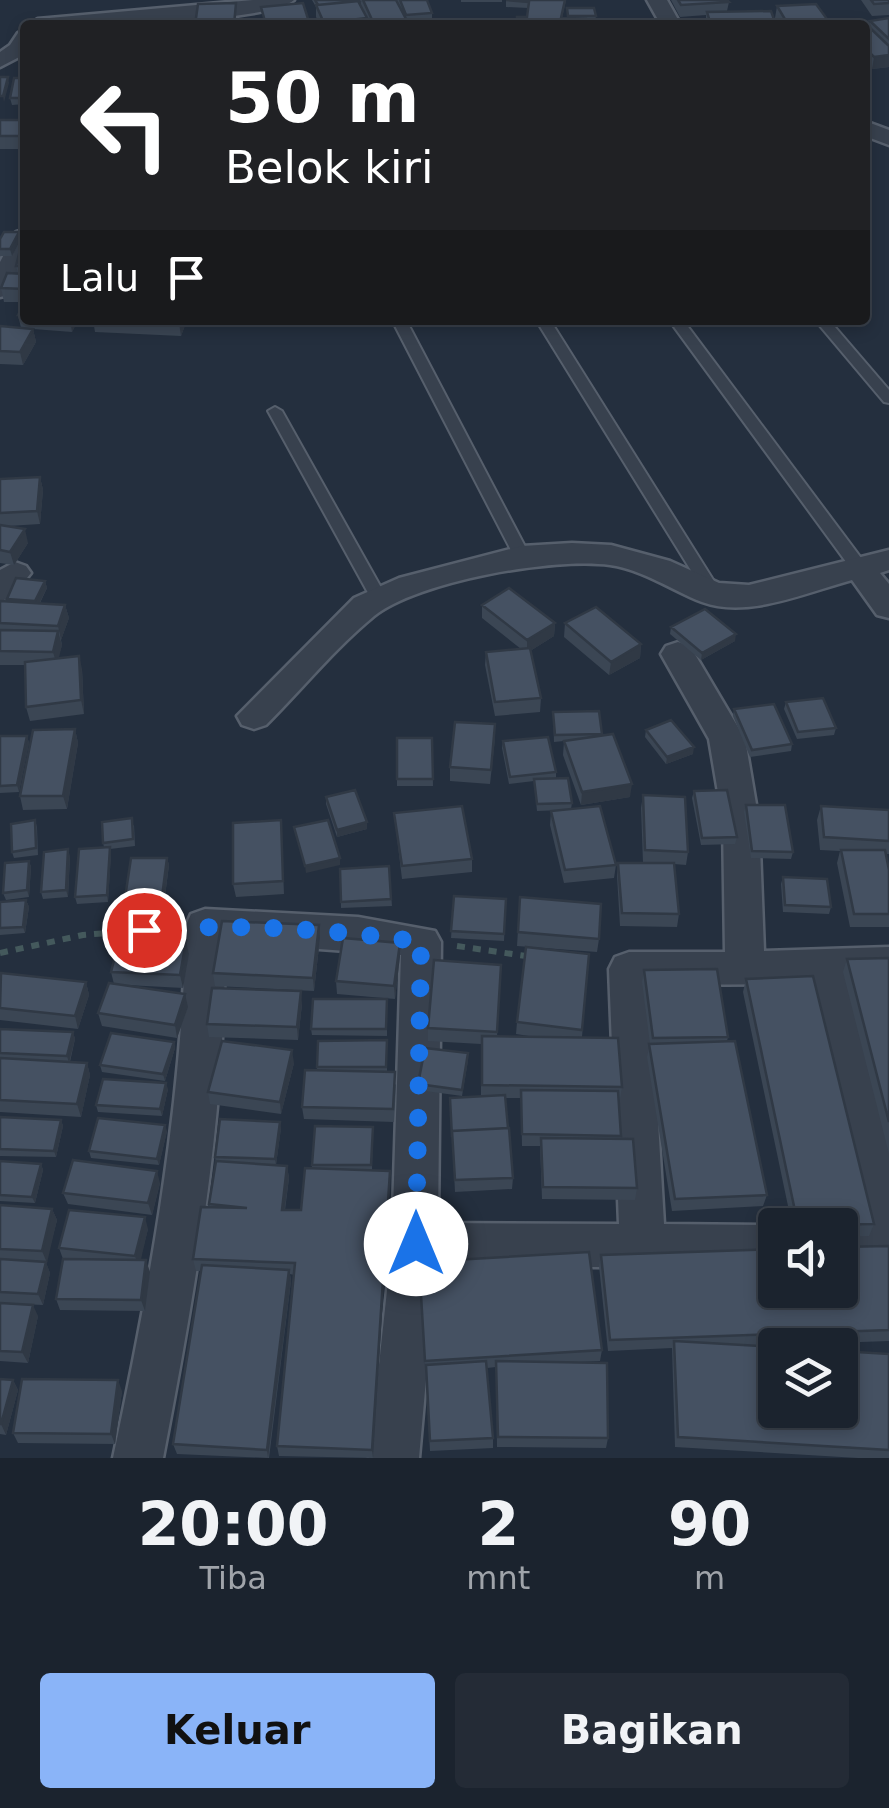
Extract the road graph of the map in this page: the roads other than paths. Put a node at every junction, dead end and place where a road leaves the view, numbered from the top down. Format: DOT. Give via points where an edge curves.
graph roads {
  1 [pos="284,0"];
  2 [pos="95,20"];
  3 [pos="20,45"];
  4 [pos="0,64"];
  5 [pos="20,247"];
  6 [pos="0,289"];
  7 [pos="401,325"];
  8 [pos="546,325"];
  9 [pos="680,325"];
  10 [pos="826,325"];
  11 [pos="889,400"];
  12 [pos="275,411"];
  13 [pos="522,556"];
  14 [pos="873,562"];
  15 [pos="714,594"];
  16 [pos="380,600"];
  17 [pos="889,607"];
  18 [pos="678,654"];
  19 [pos="254,716"];
  20 [pos="889,964"];
  21 [pos="745,966"];
  22 [pos="842,966"];
  23 [pos="889,1219"];
  24 [pos="416,1244"];
  25 [pos="643,1244"];
  26 [pos="758,1246"];
  27 [pos="858,1246"];
  28 [pos="138,1458"];
  29 [pos="394,1458"];
  1 -- 2 [label="street"];
  3 -- 4 [label="street"];
  5 -- 6 [label="street"];
  7 -- 13 [label="lane"];
  8 -- 15 [label="lane"];
  9 -- 14 [label="lane"];
  10 -- 11 [label="lane"];
  12 -- 16 [label="lane"];
  13 -- 15 [label="street" via="612,555"];
  13 -- 16 [label="street"];
  14 -- 15 [label="street" via="749,596"];
  14 -- 17 [label="street"];
  16 -- 19 [label="street" via="330,637"];
  18 -- 21 [label="street" via="727,739 741,822"];
  20 -- 22 [label="street"];
  21 -- 22 [label="street"];
  21 -- 25 [label="street" via="628,969"];
  22 -- 23 [label="street" via="834,978"];
  23 -- 27 [label="street" via="883,1237"];
  24 -- 25 [label="street"];
  24 -- 28 [label="street" via="421,942 358,932 204,925 206,1008 192,1149 175,1282"];
  24 -- 29 [label="street"];
  25 -- 26 [label="street"];
}
